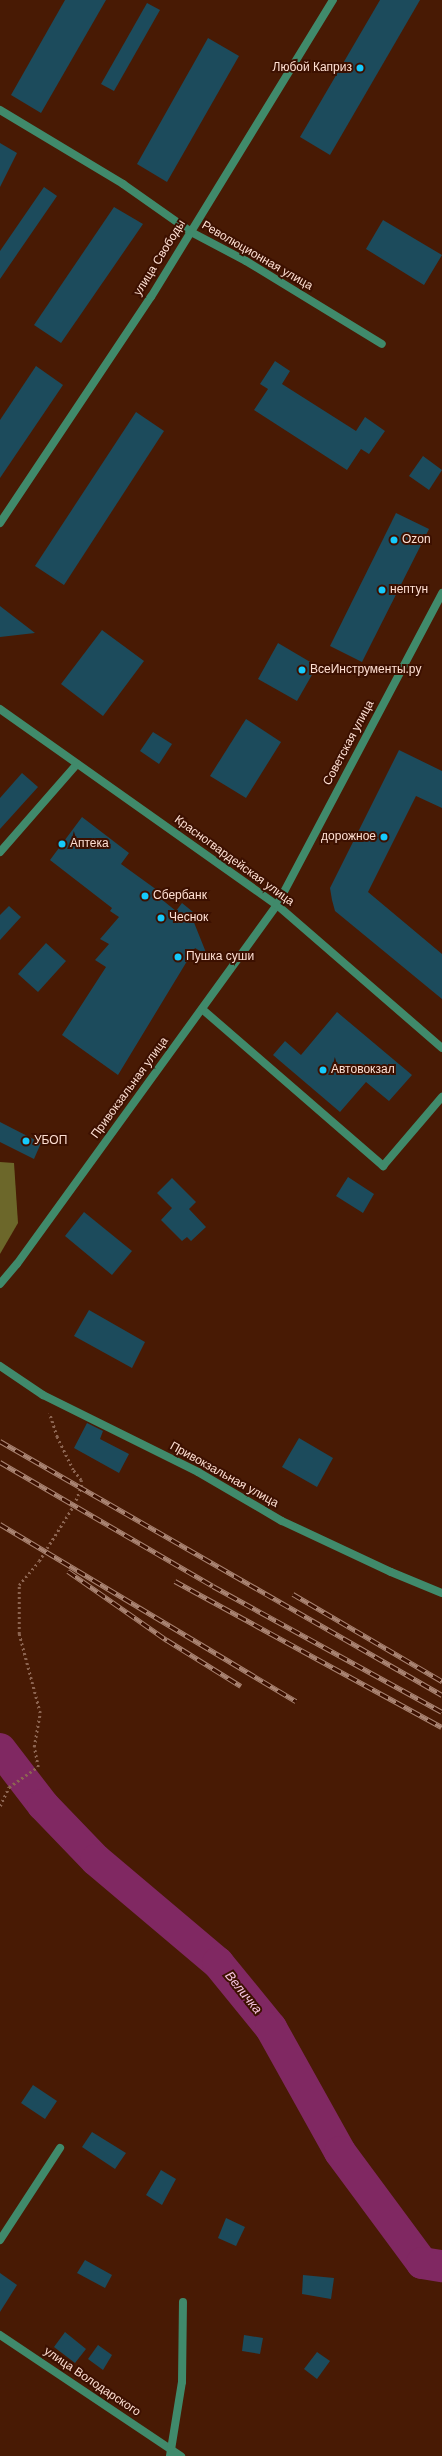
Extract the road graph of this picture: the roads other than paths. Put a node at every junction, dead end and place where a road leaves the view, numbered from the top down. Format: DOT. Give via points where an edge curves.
graph roads {
  1 [pos="333,0"];
  2 [pos="0,110"];
  3 [pos="191,232"];
  4 [pos="382,344"];
  5 [pos="0,523"];
  6 [pos="442,592"];
  7 [pos="0,710"];
  8 [pos="77,764"];
  9 [pos="0,852"];
  10 [pos="277,905"];
  11 [pos="202,1009"];
  12 [pos="442,1048"];
  13 [pos="442,1097"];
  14 [pos="0,1284"];
  15 [pos="0,1366"];
  16 [pos="442,1593"];
  17 [pos="60,2148"];
  18 [pos="0,2240"];
  19 [pos="183,2302"];
  20 [pos="0,2335"];
  21 [pos="171,2452"];
  22 [pos="181,2456"];
  1 -- 3 [label="street, улица Свободы"];
  2 -- 3 [label="street, Революционная улица" via="124,184"];
  3 -- 4 [label="street, Революционная улица" via="246,261"];
  3 -- 5 [label="street, улица Свободы" via="109,361"];
  6 -- 10 [label="street, Советская улица"];
  7 -- 8 [label="street, Красногвардейская улица"];
  8 -- 9 [label="street"];
  8 -- 10 [label="street, Красногвардейская улица"];
  10 -- 11 [label="street, Привокзальная улица"];
  10 -- 12 [label="street, Красногвардейская улица"];
  11 -- 13 [label="street" via="383,1166"];
  11 -- 14 [label="street, Привокзальная улица"];
  15 -- 16 [label="street, Привокзальная улица" via="43,1395 198,1472 282,1521"];
  17 -- 18 [label="street"];
  19 -- 21 [label="street" via="182,2382"];
  20 -- 21 [label="street, улица Володарского"];
  21 -- 22 [label="street, улица Володарского"];
}
